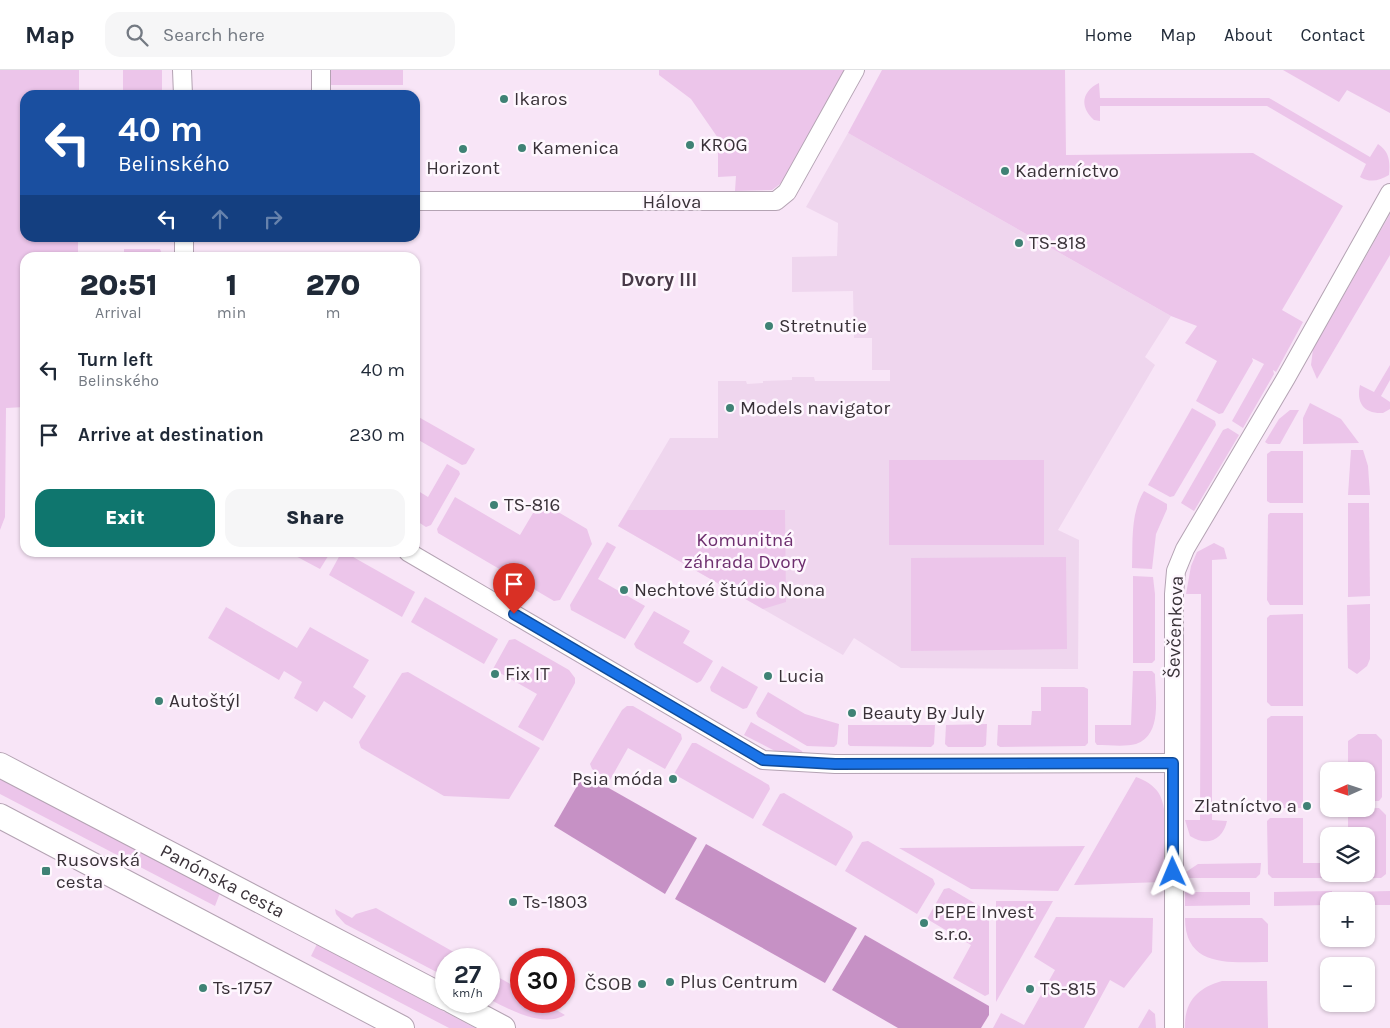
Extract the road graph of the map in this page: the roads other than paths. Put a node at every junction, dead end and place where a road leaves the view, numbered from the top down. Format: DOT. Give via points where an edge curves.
graph roads {
  1 [pos="182,70"];
  2 [pos="322,70"];
  3 [pos="855,70"];
  4 [pos="183,90"];
  5 [pos="321,90"];
  6 [pos="1390,193"];
  7 [pos="420,201"];
  8 [pos="417,557"];
  9 [pos="1173,763"];
  10 [pos="0,765"];
  11 [pos="0,816"];
  12 [pos="435,992"];
  13 [pos="475,1013"];
  14 [pos="402,1028"];
  15 [pos="503,1028"];
  16 [pos="1174,1028"];
  1 -- 4 [label="street"];
  2 -- 5 [label="street"];
  3 -- 7 [label="street, Hálova" via="787,192 776,201"];
  6 -- 9 [label="street, Ševčenkova" via="1180,559 1174,594"];
  8 -- 9 [label="street" via="763,760 835,764"];
  9 -- 16 [label="street, Ševčenkova"];
  10 -- 12 [label="main road, Panónska cesta"];
  11 -- 14 [label="main road"];
  13 -- 15 [label="main road"];
}
